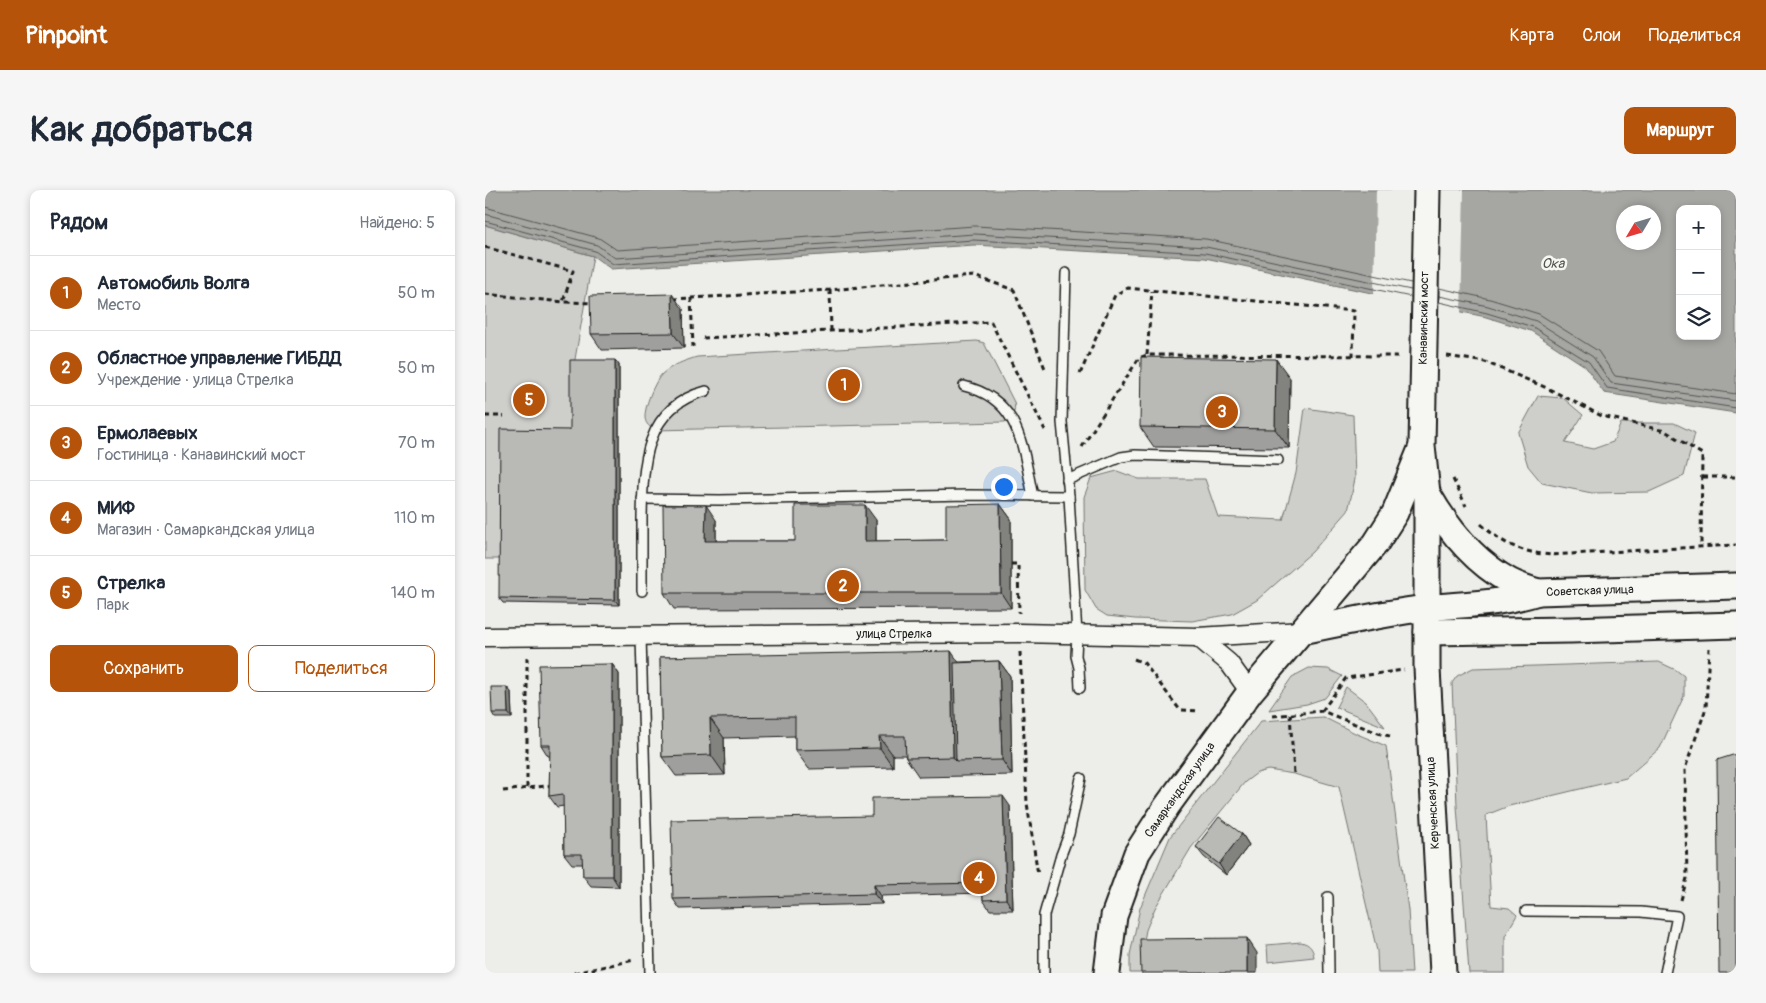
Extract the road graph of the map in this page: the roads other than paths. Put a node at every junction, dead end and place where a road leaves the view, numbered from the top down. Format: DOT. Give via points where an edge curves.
graph roads {
  1 [pos="1427,190"];
  2 [pos="1066,272"];
  3 [pos="964,386"];
  4 [pos="706,391"];
  5 [pos="1422,446"];
  6 [pos="1279,460"];
  7 [pos="1067,480"];
  8 [pos="1427,493"];
  9 [pos="1033,496"];
  10 [pos="1069,496"];
  11 [pos="643,499"];
  12 [pos="1736,586"];
  13 [pos="642,591"];
  14 [pos="1538,592"];
  15 [pos="1427,620"];
  16 [pos="1736,625"];
  17 [pos="1302,631"];
  18 [pos="1077,635"];
  19 [pos="641,636"];
  20 [pos="485,637"];
  21 [pos="1197,638"];
  22 [pos="1080,688"];
  23 [pos="1250,692"];
  24 [pos="1081,778"];
  25 [pos="1329,896"];
  26 [pos="1526,910"];
  27 [pos="650,973"];
  28 [pos="1044,973"];
  29 [pos="1107,973"];
  30 [pos="1329,973"];
  31 [pos="1443,973"];
  32 [pos="1665,973"];
  1 -- 5 [label="main road, Канавинский мост"];
  2 -- 7 [label="lane" via="1062,422"];
  3 -- 9 [label="lane" via="986,394 1012,417"];
  4 -- 11 [label="lane" via="693,394 671,408 655,430 647,453"];
  5 -- 8 [label="main road, Керченская улица"];
  5 -- 17 [label="main road, Самаркандская улица" via="1395,513 1376,543"];
  6 -- 7 [label="lane" via="1135,455 1121,457"];
  7 -- 10 [label="lane"];
  8 -- 14 [label="main road, Советская улица" via="1469,551 1509,581"];
  8 -- 15 [label="main road, Керченская улица"];
  9 -- 10 [label="lane"];
  9 -- 11 [label="lane"];
  10 -- 18 [label="lane"];
  11 -- 13 [label="lane"];
  12 -- 14 [label="main road, Советская улица"];
  14 -- 15 [label="main road"];
  15 -- 16 [label="main road" via="1571,630"];
  15 -- 17 [label="main road" via="1371,616"];
  15 -- 31 [label="main road, Керченская улица"];
  17 -- 21 [label="street, улица Стрелка"];
  17 -- 23 [label="main road, Самаркандская улица"];
  18 -- 19 [label="street, улица Стрелка" via="1019,632"];
  18 -- 21 [label="street, улица Стрелка"];
  18 -- 22 [label="lane"];
  19 -- 20 [label="street, улица Стрелка"];
  19 -- 27 [label="lane"];
  21 -- 23 [label="street" via="1229,663"];
  23 -- 29 [label="main road, Самаркандская улица" via="1137,853 1114,916"];
  24 -- 28 [label="lane" via="1069,834 1044,915"];
  25 -- 30 [label="lane"];
  26 -- 32 [label="lane" via="1641,912 1677,916"];
}
